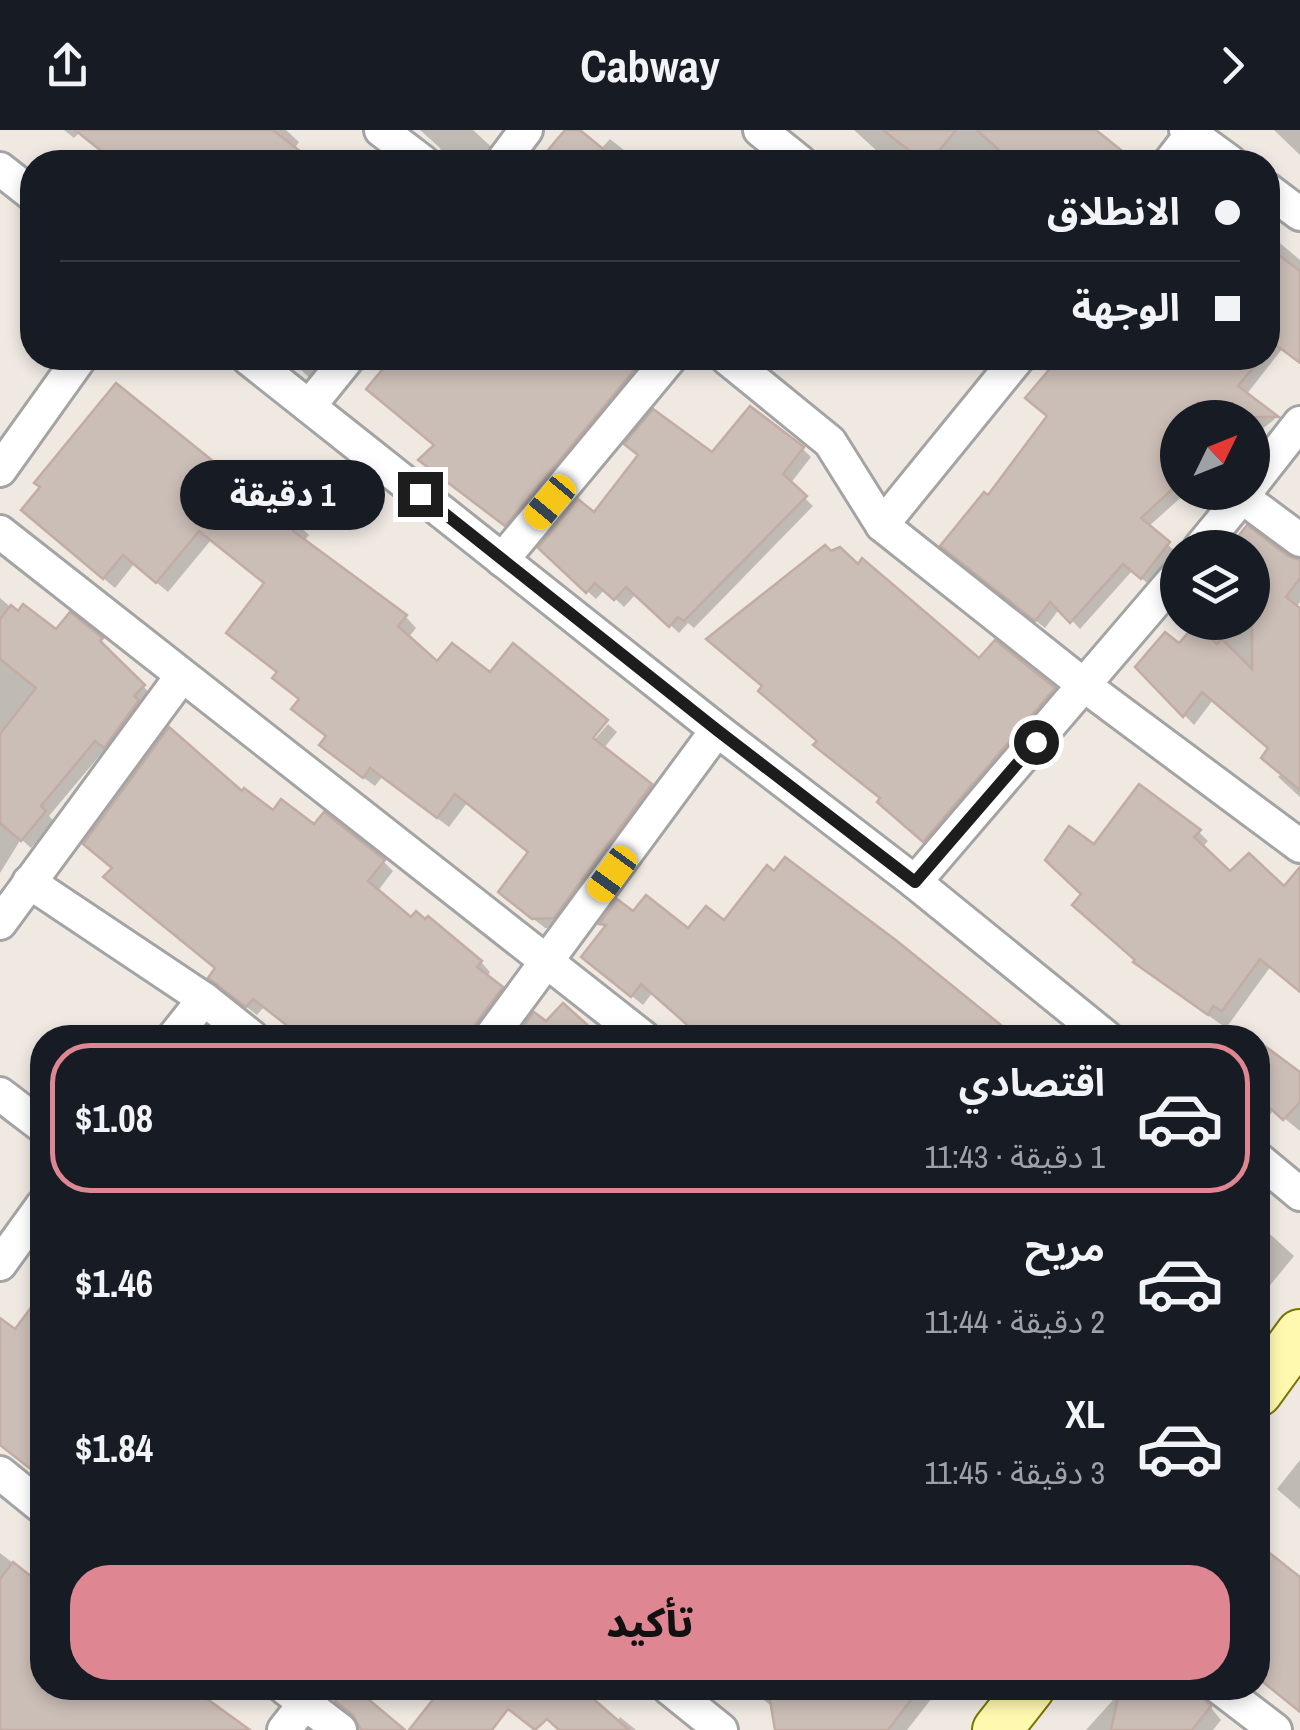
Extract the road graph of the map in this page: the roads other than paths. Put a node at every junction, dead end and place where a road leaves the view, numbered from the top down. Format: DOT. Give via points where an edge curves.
graph roads {
  1 [pos="381,130"];
  2 [pos="760,130"];
  3 [pos="1191,132"];
  4 [pos="407,150"];
  5 [pos="785,150"];
  6 [pos="1214,150"];
  7 [pos="0,169"];
  8 [pos="20,185"];
  9 [pos="71,370"];
  10 [pos="264,370"];
  11 [pos="338,370"];
  12 [pos="660,370"];
  13 [pos="742,370"];
  14 [pos="1008,370"];
  15 [pos="310,404"];
  16 [pos="1300,423"];
  17 [pos="1270,461"];
  18 [pos="0,470"];
  19 [pos="1231,510"];
  20 [pos="1268,510"];
  21 [pos="882,525"];
  22 [pos="1215,530"];
  23 [pos="0,532"];
  24 [pos="1300,540"];
  25 [pos="502,560"];
  26 [pos="1160,596"];
  27 [pos="181,677"];
  28 [pos="1085,686"];
  29 [pos="717,730"];
  30 [pos="1300,846"];
  31 [pos="30,882"];
  32 [pos="915,882"];
  33 [pos="0,923"];
  34 [pos="549,961"];
  35 [pos="204,999"];
  36 [pos="184,1025"];
  37 [pos="237,1025"];
  38 [pos="500,1025"];
  39 [pos="628,1025"];
  40 [pos="1092,1025"];
  41 [pos="0,1094"];
  42 [pos="30,1117"];
  43 [pos="1270,1169"];
  44 [pos="1300,1194"];
  45 [pos="30,1223"];
  46 [pos="0,1264"];
  47 [pos="1300,1334"];
  48 [pos="1270,1375"];
  49 [pos="0,1473"];
  50 [pos="30,1497"];
  51 [pos="298,1700"];
  52 [pos="310,1700"];
  53 [pos="684,1700"];
  54 [pos="1021,1700"];
  55 [pos="1236,1700"];
  56 [pos="284,1730"];
  57 [pos="340,1730"];
  58 [pos="721,1730"];
  59 [pos="997,1730"];
  60 [pos="1275,1730"];
  1 -- 4 [label="street"];
  2 -- 5 [label="street"];
  3 -- 6 [label="street"];
  7 -- 8 [label="street"];
  9 -- 18 [label="street"];
  10 -- 15 [label="street"];
  11 -- 15 [label="street"];
  12 -- 25 [label="street"];
  13 -- 21 [label="street" via="830,442"];
  14 -- 21 [label="street"];
  15 -- 25 [label="street"];
  16 -- 17 [label="street"];
  19 -- 22 [label="street"];
  20 -- 24 [label="street"];
  21 -- 28 [label="street"];
  23 -- 27 [label="street"];
  25 -- 29 [label="street"];
  26 -- 28 [label="street"];
  27 -- 31 [label="street"];
  27 -- 34 [label="street"];
  28 -- 30 [label="street"];
  28 -- 32 [label="street"];
  29 -- 32 [label="street"];
  29 -- 34 [label="street"];
  31 -- 33 [label="street"];
  31 -- 35 [label="street"];
  32 -- 40 [label="street"];
  34 -- 38 [label="street"];
  34 -- 39 [label="street"];
  35 -- 36 [label="street"];
  35 -- 37 [label="street"];
  41 -- 42 [label="street"];
  43 -- 44 [label="street"];
  45 -- 46 [label="street"];
  47 -- 48 [label="street"];
  49 -- 50 [label="street"];
  51 -- 56 [label="street"];
  52 -- 57 [label="street"];
  53 -- 58 [label="street"];
  54 -- 59 [label="street"];
  55 -- 60 [label="street"];
}
